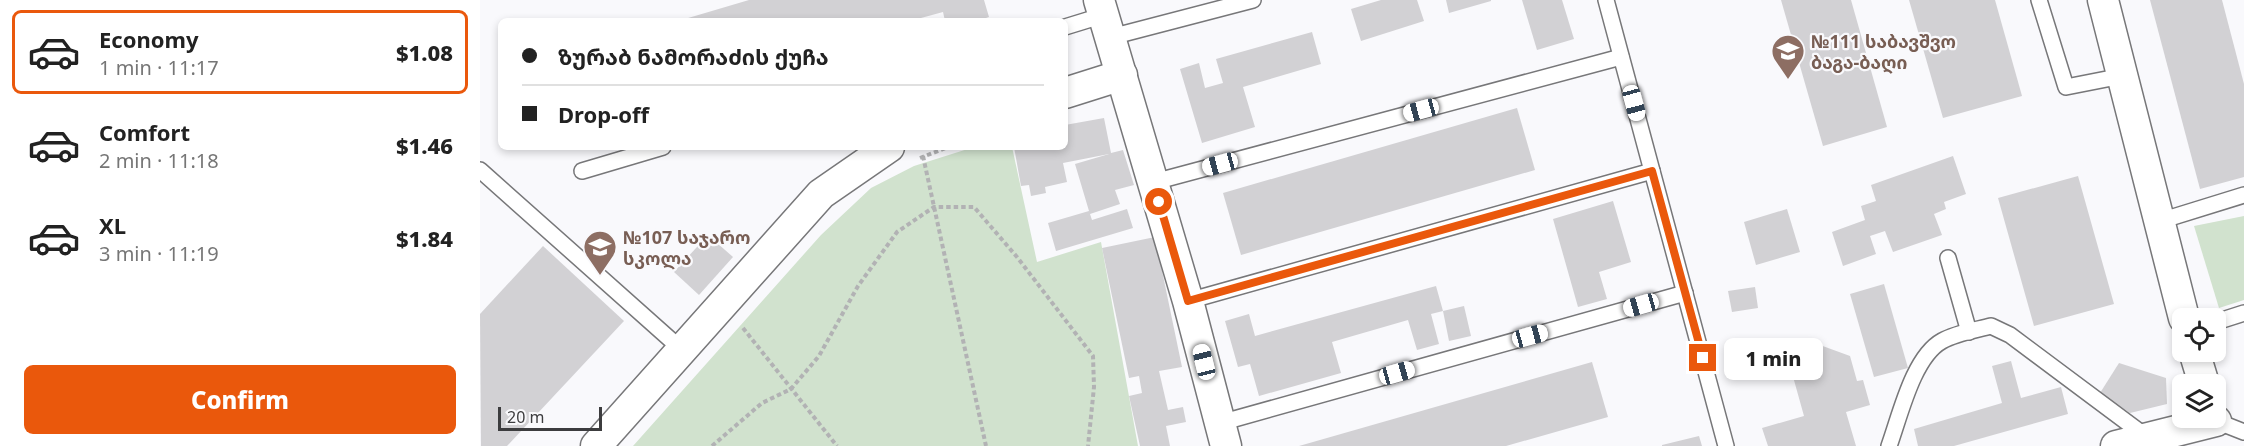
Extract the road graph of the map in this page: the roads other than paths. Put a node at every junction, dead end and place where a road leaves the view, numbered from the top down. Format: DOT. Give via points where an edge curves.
graph roads {
  1 [pos="1253,0"];
  2 [pos="1606,0"];
  3 [pos="2039,0"];
  4 [pos="2103,0"];
  5 [pos="1105,17"];
  6 [pos="1068,26"];
  7 [pos="1621,57"];
  8 [pos="1122,75"];
  9 [pos="2122,76"];
  10 [pos="1068,92"];
  11 [pos="653,150"];
  12 [pos="885,150"];
  13 [pos="480,170"];
  14 [pos="582,171"];
  15 [pos="1652,171"];
  16 [pos="1154,182"];
  17 [pos="2244,195"];
  18 [pos="2160,221"];
  19 [pos="1948,258"];
  20 [pos="1685,292"];
  21 [pos="1188,301"];
  22 [pos="2182,308"];
  23 [pos="2244,313"];
  24 [pos="2226,319"];
  25 [pos="1969,332"];
  26 [pos="681,349"];
  27 [pos="2218,428"];
  28 [pos="2244,432"];
  29 [pos="1223,435"];
  30 [pos="2148,438"];
  31 [pos="596,446"];
  32 [pos="1726,446"];
  33 [pos="1889,446"];
  34 [pos="2116,446"];
  1 -- 5 [label="lane"];
  2 -- 7 [label="lane"];
  3 -- 9 [label="lane" via="2066,87"];
  4 -- 9 [label="street"];
  5 -- 6 [label="lane"];
  5 -- 8 [label="street"];
  7 -- 15 [label="lane"];
  7 -- 16 [label="lane"];
  8 -- 10 [label="street"];
  8 -- 16 [label="street"];
  9 -- 18 [label="street"];
  11 -- 14 [label="lane"];
  12 -- 26 [label="street" via="821,194"];
  13 -- 26 [label="lane"];
  15 -- 20 [label="lane"];
  15 -- 21 [label="lane"];
  16 -- 21 [label="street"];
  17 -- 18 [label="lane"];
  18 -- 22 [label="street"];
  19 -- 25 [label="lane"];
  20 -- 29 [label="lane"];
  20 -- 32 [label="lane"];
  21 -- 29 [label="street"];
  23 -- 24 [label="lane"];
  25 -- 30 [label="lane" via="1991,326 2010,335"];
  25 -- 33 [label="lane" via="1943,340 1929,351 1915,374"];
  26 -- 31 [label="street"];
  27 -- 28 [label="lane"];
  27 -- 30 [label="street"];
  30 -- 34 [label="street"];
}
